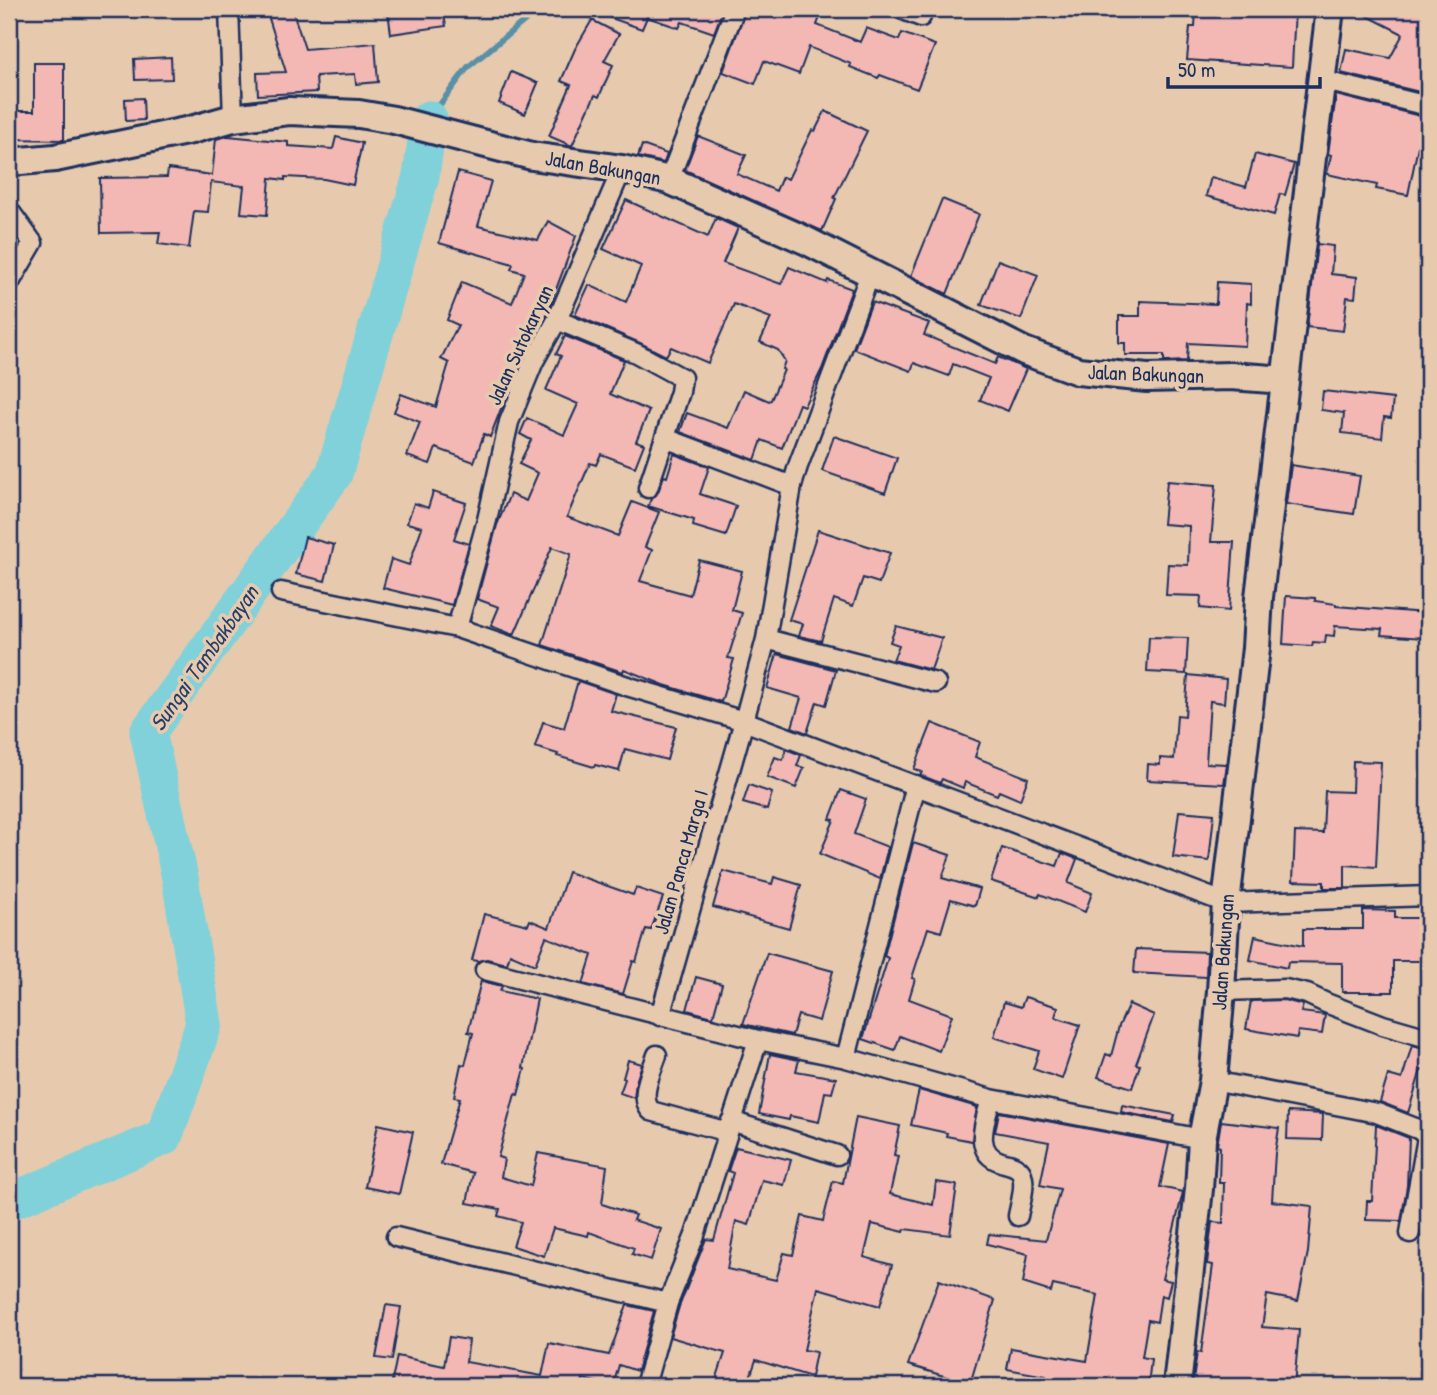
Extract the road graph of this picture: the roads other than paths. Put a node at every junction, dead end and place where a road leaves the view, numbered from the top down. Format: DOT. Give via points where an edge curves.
graph roads {
  1 [pos="229,9"];
  2 [pos="735,9"];
  3 [pos="901,9"];
  4 [pos="1330,9"];
  5 [pos="921,17"];
  6 [pos="1321,80"];
  7 [pos="1428,106"];
  8 [pos="233,118"];
  9 [pos="9,162"];
  10 [pos="622,169"];
  11 [pos="669,180"];
  12 [pos="9,210"];
  13 [pos="870,274"];
  14 [pos="9,284"];
  15 [pos="557,320"];
  16 [pos="1285,380"];
  17 [pos="665,438"];
  18 [pos="792,486"];
  19 [pos="648,488"];
  20 [pos="281,592"];
  21 [pos="457,628"];
  22 [pos="766,639"];
  23 [pos="936,683"];
  24 [pos="744,721"];
  25 [pos="916,785"];
  26 [pos="1428,896"];
  27 [pos="1226,903"];
  28 [pos="485,970"];
  29 [pos="1222,991"];
  30 [pos="660,1016"];
  31 [pos="1428,1038"];
  32 [pos="758,1040"];
  33 [pos="657,1055"];
  34 [pos="846,1058"];
  35 [pos="1213,1081"];
  36 [pos="990,1099"];
  37 [pos="729,1126"];
  38 [pos="1428,1132"];
  39 [pos="1202,1139"];
  40 [pos="837,1155"];
  41 [pos="1018,1216"];
  42 [pos="1409,1233"];
  43 [pos="396,1237"];
  44 [pos="668,1303"];
  45 [pos="645,1386"];
  46 [pos="1177,1386"];
  1 -- 8 [label="street"];
  2 -- 11 [label="street"];
  3 -- 5 [label="street"];
  4 -- 6 [label="main road"];
  6 -- 7 [label="street"];
  6 -- 16 [label="main road"];
  8 -- 9 [label="main road, Jalan Bakungan" via="55,158"];
  8 -- 10 [label="main road, Jalan Bakungan" via="289,111 359,114 532,156"];
  10 -- 11 [label="main road, Jalan Bakungan"];
  10 -- 15 [label="street, Jalan Sutokaryan"];
  11 -- 13 [label="main road, Jalan Bakungan" via="806,240"];
  12 -- 14 [label="street" via="33,243"];
  13 -- 16 [label="main road, Jalan Bakungan" via="1024,351 1077,371 1147,378"];
  13 -- 18 [label="street, Jalan Panca Marga I"];
  15 -- 17 [label="street" via="682,378"];
  15 -- 21 [label="street, Jalan Sutokaryan" via="509,422"];
  16 -- 27 [label="main road, Jalan Bakungan"];
  17 -- 18 [label="street"];
  17 -- 19 [label="street"];
  18 -- 22 [label="street, Jalan Panca Marga I"];
  20 -- 21 [label="street"];
  21 -- 24 [label="street"];
  22 -- 23 [label="street"];
  22 -- 24 [label="street, Jalan Panca Marga I"];
  24 -- 25 [label="street"];
  24 -- 30 [label="street, Jalan Panca Marga I"];
  25 -- 27 [label="street"];
  25 -- 34 [label="street"];
  26 -- 27 [label="street"];
  27 -- 29 [label="main road, Jalan Bakungan"];
  28 -- 30 [label="street"];
  29 -- 31 [label="street" via="1285,989 1307,994"];
  29 -- 35 [label="main road, Jalan Bakungan"];
  30 -- 32 [label="street"];
  32 -- 34 [label="street"];
  32 -- 37 [label="street"];
  33 -- 37 [label="street" via="645,1093 647,1107"];
  34 -- 36 [label="street"];
  35 -- 38 [label="street" via="1377,1113"];
  35 -- 39 [label="main road, Jalan Bakungan"];
  36 -- 39 [label="street"];
  36 -- 41 [label="street" via="982,1136 984,1150 1021,1173"];
  37 -- 40 [label="street"];
  37 -- 44 [label="street"];
  38 -- 42 [label="street"];
  39 -- 46 [label="main road, Jalan Bakungan"];
  43 -- 44 [label="street"];
  44 -- 45 [label="street"];
}
